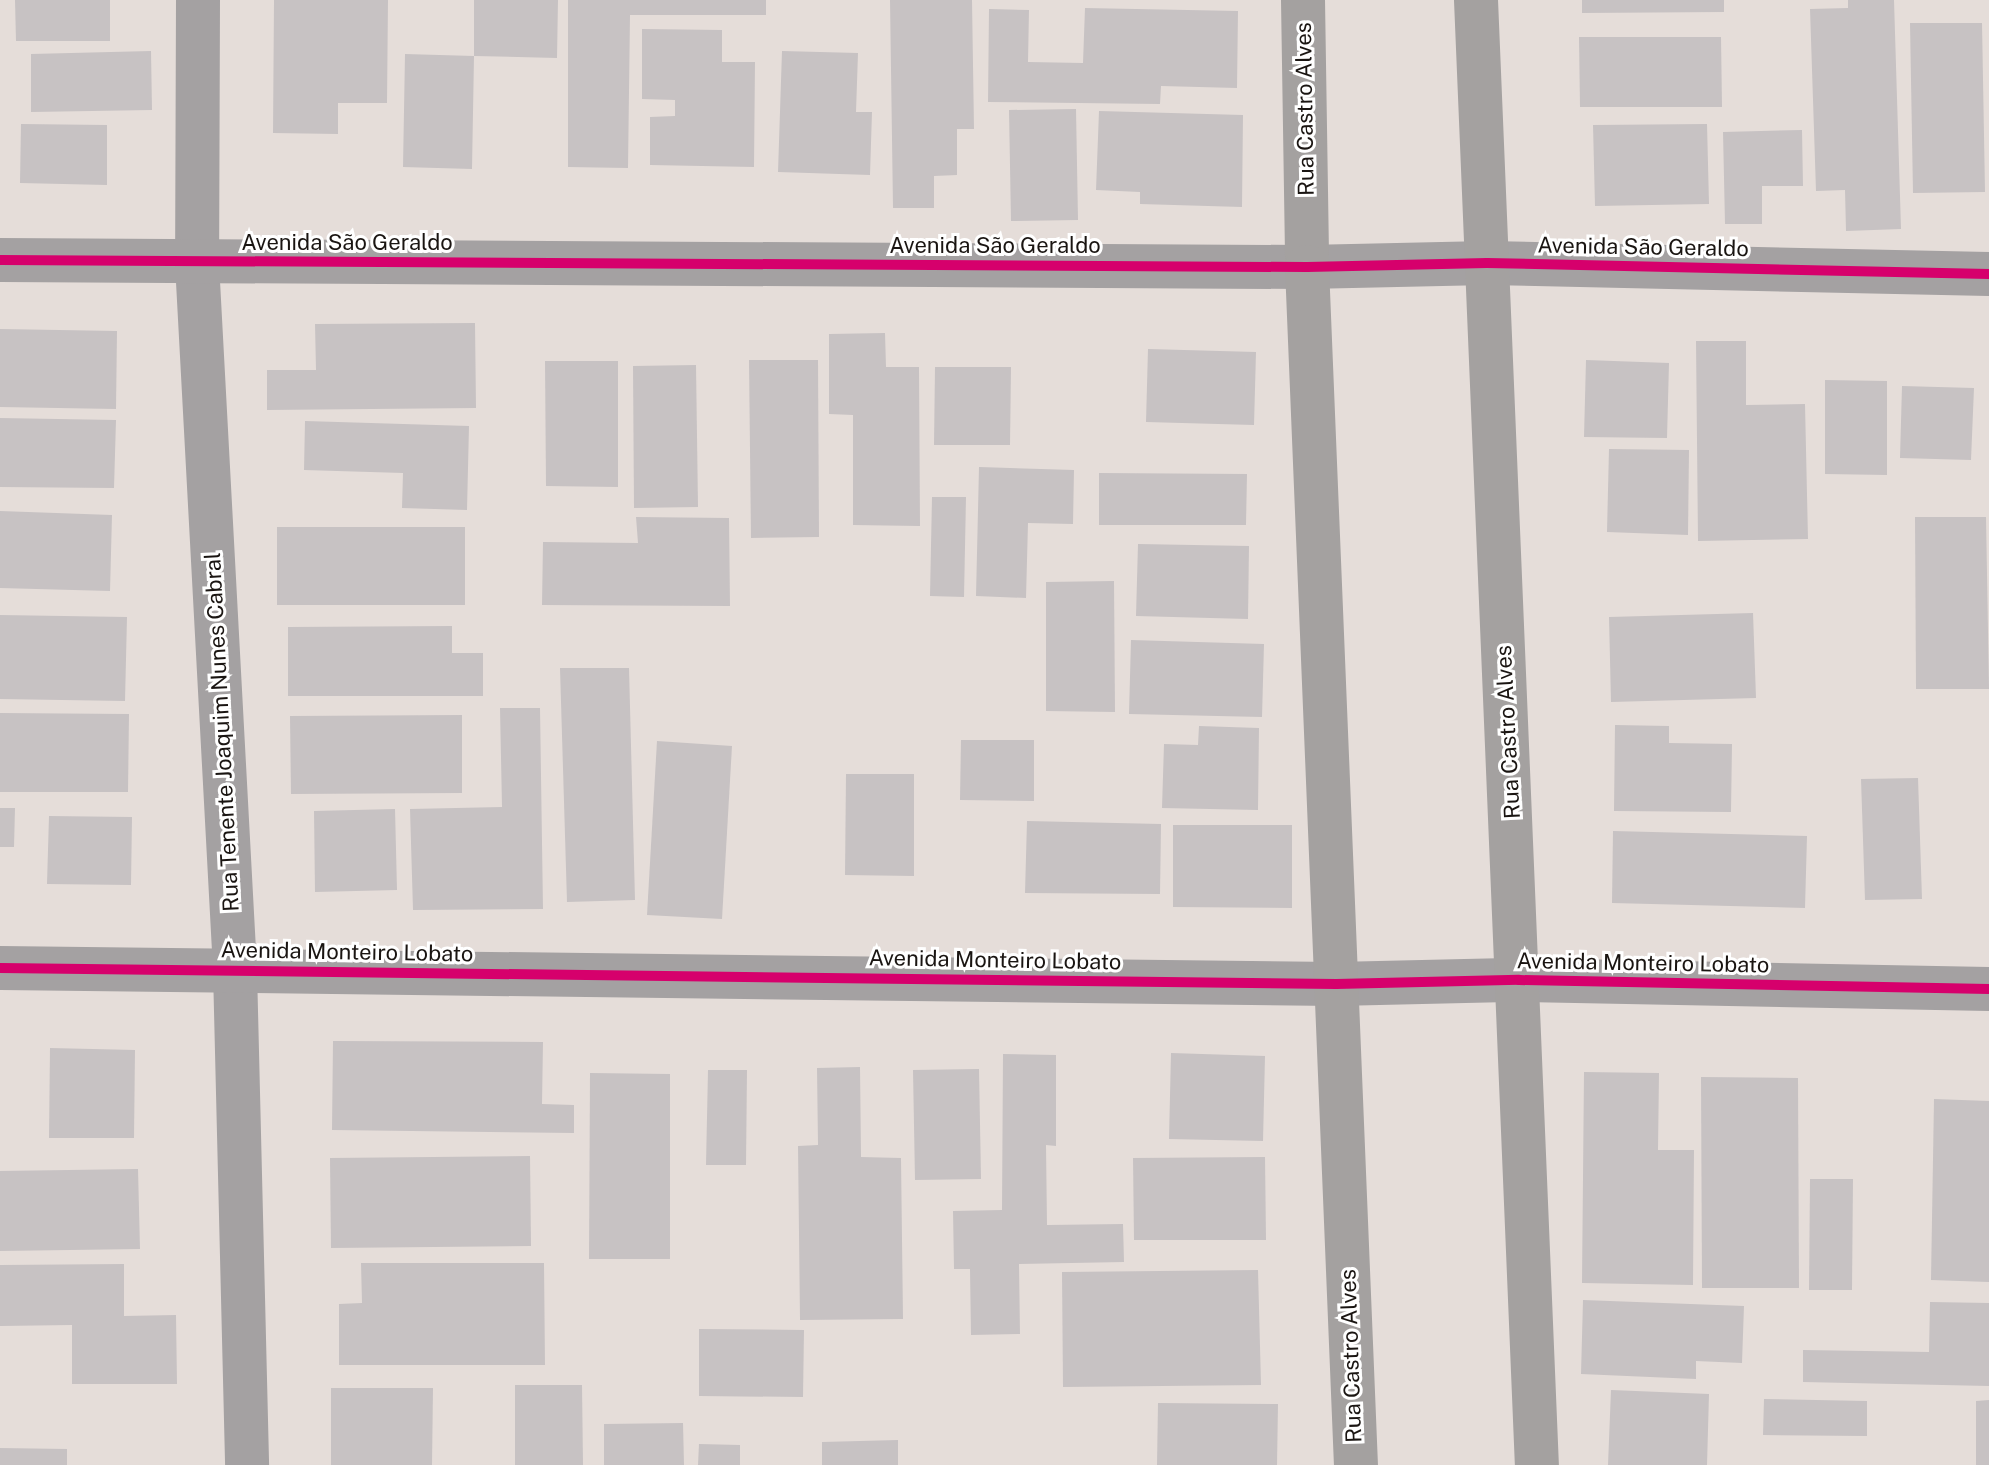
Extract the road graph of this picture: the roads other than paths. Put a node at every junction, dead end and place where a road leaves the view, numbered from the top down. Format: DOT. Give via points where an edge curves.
graph roads {
  1 [pos="198,0"];
  2 [pos="1303,0"];
  3 [pos="1476,0"];
  4 [pos="0,260"];
  5 [pos="197,263"];
  6 [pos="1487,263"];
  7 [pos="1307,267"];
  8 [pos="1989,274"];
  9 [pos="0,968"];
  10 [pos="235,970"];
  11 [pos="1519,980"];
  12 [pos="1336,984"];
  13 [pos="1989,989"];
  14 [pos="247,1465"];
  15 [pos="1356,1465"];
  16 [pos="1537,1465"];
  1 -- 5 [label="street, Rua Tenente Joaquim Nunes Cabral"];
  2 -- 7 [label="main road, Rua Castro Alves"];
  3 -- 6 [label="main road, Rua Castro Alves"];
  4 -- 5 [label="street, Avenida São Geraldo"];
  5 -- 7 [label="street, Avenida São Geraldo"];
  5 -- 10 [label="street, Rua Tenente Joaquim Nunes Cabral"];
  6 -- 7 [label="street, Avenida São Geraldo"];
  6 -- 8 [label="street, Avenida São Geraldo"];
  6 -- 11 [label="main road, Rua Castro Alves"];
  7 -- 12 [label="main road, Rua Castro Alves"];
  9 -- 10 [label="street, Avenida Monteiro Lobato"];
  10 -- 12 [label="street, Avenida Monteiro Lobato"];
  10 -- 14 [label="street, Rua Tenente Joaquim Nunes Cabral"];
  11 -- 12 [label="street, Avenida Monteiro Lobato"];
  11 -- 13 [label="street, Avenida Monteiro Lobato"];
  11 -- 16 [label="main road, Rua Castro Alves"];
  12 -- 15 [label="main road, Rua Castro Alves"];
}
